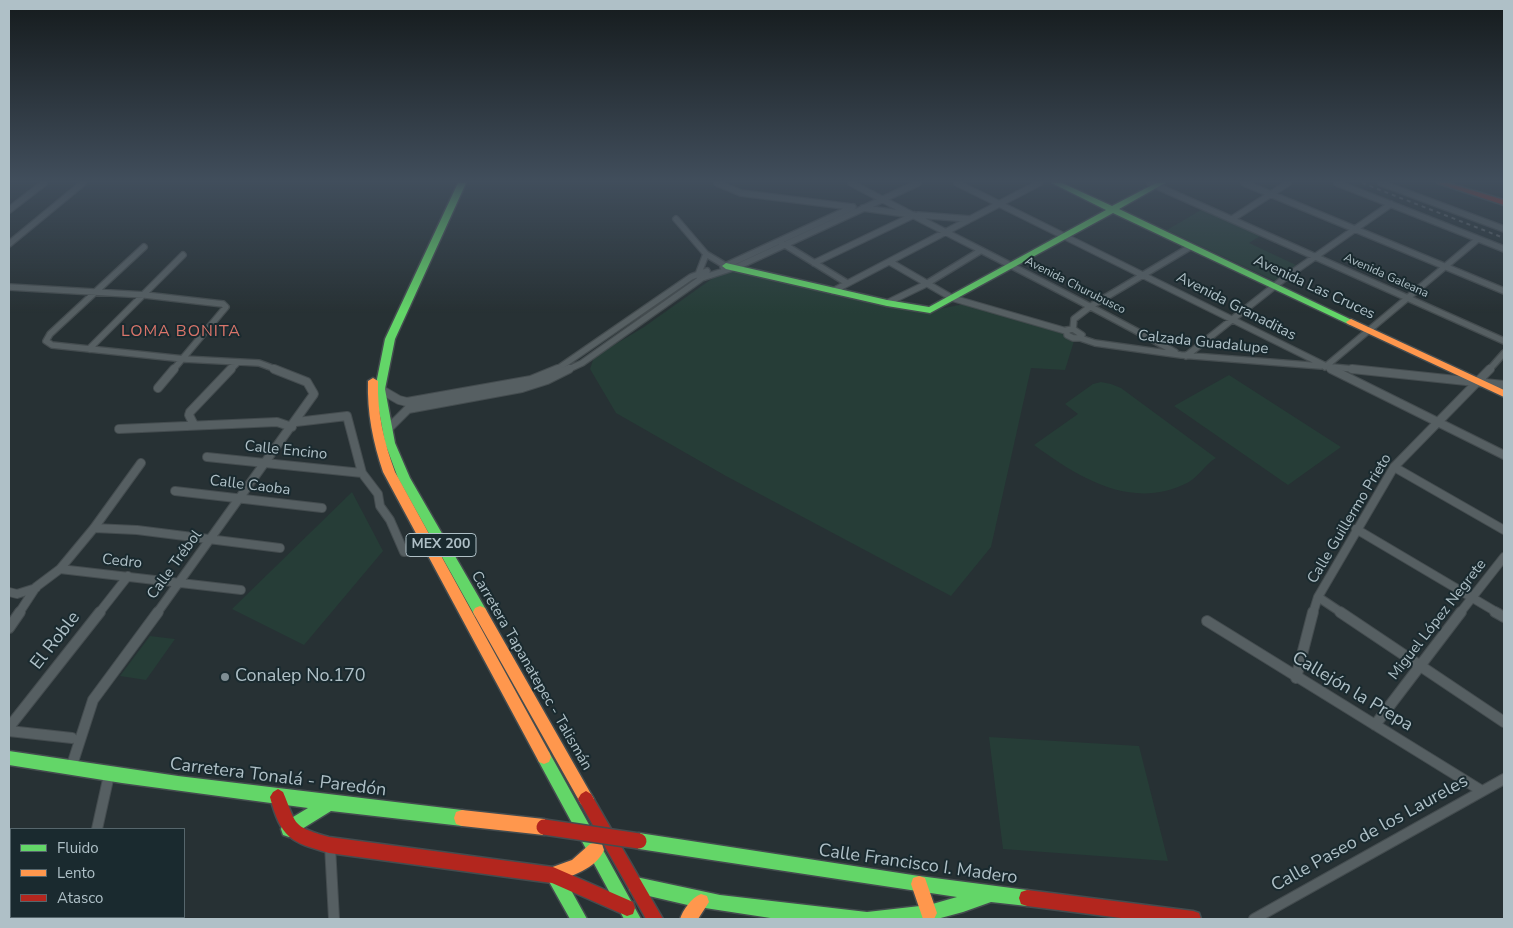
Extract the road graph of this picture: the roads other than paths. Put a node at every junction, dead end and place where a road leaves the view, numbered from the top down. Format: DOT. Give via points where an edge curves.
graph roads {
  1 [pos="30,226"];
  2 [pos="435,226"];
  3 [pos="442,226"];
  4 [pos="682,226"];
  5 [pos="810,226"];
  6 [pos="824,226"];
  7 [pos="890,226"];
  8 [pos="933,226"];
  9 [pos="957,226"];
  10 [pos="1044,226"];
  11 [pos="1083,226"];
  12 [pos="1147,226"];
  13 [pos="1248,226"];
  14 [pos="1347,226"];
  15 [pos="1357,226"];
  16 [pos="1448,226"];
  17 [pos="1353,229"];
  18 [pos="945,233"];
  19 [pos="1064,236"];
  20 [pos="1478,238"];
  21 [pos="778,241"];
  22 [pos="9,244"];
  23 [pos="784,245"];
  24 [pos="1190,247"];
  25 [pos="144,248"];
  26 [pos="1504,248"];
  27 [pos="980,251"];
  28 [pos="706,254"];
  29 [pos="183,255"];
  30 [pos="1314,257"];
  31 [pos="890,262"];
  32 [pos="814,263"];
  33 [pos="1010,265"];
  34 [pos="1445,267"];
  35 [pos="726,268"];
  36 [pos="1143,275"];
  37 [pos="700,276"];
  38 [pos="847,283"];
  39 [pos="926,284"];
  40 [pos="1276,286"];
  41 [pos="9,287"];
  42 [pos="833,291"];
  43 [pos="1504,292"];
  44 [pos="95,293"];
  45 [pos="145,295"];
  46 [pos="952,298"];
  47 [pos="1408,298"];
  48 [pos="888,303"];
  49 [pos="1091,306"];
  50 [pos="1231,318"];
  51 [pos="1070,330"];
  52 [pos="1369,331"];
  53 [pos="1504,341"];
  54 [pos="89,349"];
  55 [pos="1504,353"];
  56 [pos="1184,355"];
  57 [pos="184,359"];
  58 [pos="237,363"];
  59 [pos="1325,367"];
  60 [pos="1479,382"];
  61 [pos="1504,385"];
  62 [pos="158,388"];
  63 [pos="380,389"];
  64 [pos="1504,394"];
  65 [pos="407,405"];
  66 [pos="1438,420"];
  67 [pos="194,425"];
  68 [pos="294,425"];
  69 [pos="119,429"];
  70 [pos="387,430"];
  71 [pos="1504,455"];
  72 [pos="207,457"];
  73 [pos="265,462"];
  74 [pos="141,463"];
  75 [pos="1394,468"];
  76 [pos="362,473"];
  77 [pos="175,491"];
  78 [pos="240,498"];
  79 [pos="322,508"];
  80 [pos="94,528"];
  81 [pos="1356,529"];
  82 [pos="1504,530"];
  83 [pos="212,538"];
  84 [pos="280,548"];
  85 [pos="431,549"];
  86 [pos="1504,557"];
  87 [pos="60,569"];
  88 [pos="128,576"];
  89 [pos="180,582"];
  90 [pos="36,588"];
  91 [pos="241,590"];
  92 [pos="13,593"];
  93 [pos="1318,597"];
  94 [pos="1472,598"];
  95 [pos="24,603"];
  96 [pos="1504,617"];
  97 [pos="1207,621"];
  98 [pos="9,628"];
  99 [pos="1419,664"];
  100 [pos="1296,678"];
  101 [pos="1504,722"];
  102 [pos="1375,725"];
  103 [pos="10,728"];
  104 [pos="72,738"];
  105 [pos="9,758"];
  106 [pos="71,768"];
  107 [pos="109,775"];
  108 [pos="1504,779"];
  109 [pos="1482,791"];
  110 [pos="278,797"];
  111 [pos="331,802"];
  112 [pos="97,828"];
  113 [pos="288,829"];
  114 [pos="639,841"];
  115 [pos="330,845"];
  116 [pos="596,850"];
  117 [pos="553,875"];
  118 [pos="919,884"];
  119 [pos="636,885"];
  120 [pos="989,894"];
  121 [pos="701,902"];
  122 [pos="627,908"];
  123 [pos="928,913"];
  124 [pos="796,917"];
  125 [pos="334,919"];
  126 [pos="579,919"];
  127 [pos="633,919"];
  128 [pos="655,919"];
  129 [pos="688,919"];
  130 [pos="863,919"];
  131 [pos="870,919"];
  132 [pos="1193,919"];
  133 [pos="1254,919"];
  1 -- 22 [label="street"];
  2 -- 85 [label="main road, Carretera Tapanatepec - Talismán / MEX 200" via="384,334 377,352 372,384 374,425 383,456"];
  3 -- 63 [label="main road, Carretera Tapanatepec - Talismán / MEX 200" via="390,338"];
  4 -- 28 [label="street"];
  5 -- 21 [label="street"];
  6 -- 23 [label="street"];
  7 -- 32 [label="street"];
  8 -- 18 [label="street, Avenida Churubusco"];
  9 -- 18 [label="street"];
  10 -- 19 [label="street, Avenida Granaditas"];
  11 -- 19 [label="main road"];
  12 -- 24 [label="main road, Avenida Las Cruces"];
  13 -- 30 [label="street, Avenida Galeana"];
  14 -- 17 [label="street"];
  15 -- 17 [label="street"];
  16 -- 20 [label="street"];
  17 -- 30 [label="street"];
  17 -- 34 [label="street"];
  18 -- 27 [label="street, Avenida Churubusco"];
  18 -- 31 [label="street"];
  19 -- 33 [label="main road"];
  19 -- 36 [label="street, Avenida Granaditas"];
  20 -- 26 [label="street"];
  20 -- 34 [label="street"];
  21 -- 23 [label="street"];
  21 -- 35 [label="street"];
  23 -- 32 [label="street"];
  23 -- 35 [label="street"];
  24 -- 36 [label="street"];
  24 -- 40 [label="main road, Avenida Las Cruces"];
  25 -- 44 [label="street" via="116,269"];
  27 -- 33 [label="street, Avenida Churubusco"];
  27 -- 39 [label="street"];
  28 -- 35 [label="street"];
  28 -- 37 [label="street"];
  29 -- 45 [label="street"];
  30 -- 40 [label="street"];
  30 -- 47 [label="street, Avenida Galeana"];
  31 -- 38 [label="street"];
  31 -- 39 [label="street"];
  32 -- 38 [label="street"];
  33 -- 46 [label="main road"];
  33 -- 49 [label="street, Avenida Churubusco"];
  34 -- 43 [label="street"];
  34 -- 47 [label="street"];
  35 -- 37 [label="street"];
  35 -- 42 [label="main road"];
  36 -- 49 [label="street"];
  36 -- 50 [label="street, Avenida Granaditas"];
  37 -- 65 [label="street" via="582,363 547,380 522,388"];
  38 -- 42 [label="street"];
  39 -- 46 [label="street"];
  39 -- 48 [label="street"];
  40 -- 50 [label="street"];
  40 -- 52 [label="main road, Avenida Las Cruces"];
  41 -- 44 [label="street"];
  42 -- 48 [label="main road"];
  44 -- 45 [label="street"];
  44 -- 54 [label="street" via="46,341 52,345"];
  45 -- 54 [label="street"];
  45 -- 57 [label="street" via="223,304 226,307"];
  46 -- 48 [label="main road" via="930,310"];
  46 -- 51 [label="street"];
  47 -- 52 [label="street"];
  47 -- 53 [label="street, Avenida Galeana"];
  49 -- 51 [label="street" via="1074,319"];
  49 -- 56 [label="street, Avenida Churubusco"];
  50 -- 56 [label="street"];
  50 -- 59 [label="street, Avenida Granaditas"];
  51 -- 56 [label="street, Calzada Guadalupe" via="1080,332 1080,338 1095,343"];
  52 -- 59 [label="street"];
  52 -- 60 [label="main road, Avenida Las Cruces"];
  54 -- 57 [label="street"];
  55 -- 60 [label="street, Calle Guillermo Prieto"];
  56 -- 59 [label="street, Calzada Guadalupe"];
  57 -- 58 [label="street"];
  57 -- 62 [label="street"];
  58 -- 67 [label="street" via="190,412"];
  58 -- 68 [label="street, Calle Trébol" via="259,363 312,386 314,394"];
  59 -- 60 [label="street, Calzada Guadalupe"];
  59 -- 66 [label="street, Avenida Granaditas"];
  60 -- 61 [label="street, Calzada Guadalupe"];
  60 -- 64 [label="main road, Avenida Las Cruces"];
  60 -- 66 [label="street, Calle Guillermo Prieto"];
  63 -- 65 [label="street"];
  63 -- 70 [label="main road, Carretera Tapanatepec - Talismán / MEX 200"];
  65 -- 70 [label="street"];
  66 -- 71 [label="street, Avenida Granaditas"];
  66 -- 75 [label="street, Calle Guillermo Prieto"];
  67 -- 68 [label="street" via="277,422"];
  67 -- 69 [label="street"];
  68 -- 73 [label="street, Calle Trébol"];
  68 -- 76 [label="street" via="347,416"];
  70 -- 119 [label="main road, Carretera Tapanatepec - Talismán / MEX 200" via="408,486"];
  72 -- 73 [label="street, Calle Encino"];
  73 -- 76 [label="street, Calle Encino"];
  73 -- 78 [label="street, Calle Trébol"];
  74 -- 80 [label="street"];
  75 -- 81 [label="street, Calle Guillermo Prieto"];
  75 -- 82 [label="street"];
  76 -- 85 [label="street" via="378,494 380,506 404,552"];
  77 -- 78 [label="street, Calle Caoba"];
  78 -- 79 [label="street, Calle Caoba"];
  78 -- 83 [label="street, Calle Trébol"];
  80 -- 83 [label="street"];
  80 -- 87 [label="street"];
  81 -- 93 [label="street, Calle Guillermo Prieto"];
  81 -- 94 [label="street"];
  83 -- 84 [label="street"];
  83 -- 89 [label="street, Calle Trébol"];
  85 -- 116 [label="main road, Carretera Tapanatepec - Talismán / MEX 200"];
  86 -- 94 [label="street, Miguel López Negrete"];
  87 -- 88 [label="street, Cedro"];
  87 -- 90 [label="street"];
  88 -- 89 [label="street, Cedro"];
  88 -- 103 [label="street, El Roble"];
  89 -- 91 [label="street, Cedro"];
  89 -- 106 [label="street, Calle Trébol" via="93,700"];
  90 -- 92 [label="street"];
  90 -- 95 [label="street"];
  92 -- 95 [label="street"];
  93 -- 99 [label="street"];
  93 -- 100 [label="street, Calle Guillermo Prieto"];
  94 -- 96 [label="street"];
  94 -- 99 [label="street, Miguel López Negrete"];
  95 -- 98 [label="street"];
  97 -- 100 [label="street, Callejón la Prepa"];
  99 -- 101 [label="street"];
  99 -- 102 [label="street, Miguel López Negrete"];
  100 -- 102 [label="street, Callejón la Prepa"];
  102 -- 109 [label="street, Callejón la Prepa"];
  103 -- 104 [label="street"];
  105 -- 106 [label="main road, Carretera Tonalá - Paredón"];
  106 -- 107 [label="main road, Carretera Tonalá - Paredón"];
  107 -- 110 [label="main road, Carretera Tonalá - Paredón"];
  107 -- 112 [label="street"];
  108 -- 109 [label="street, Calle Paseo de los Laureles"];
  109 -- 133 [label="street, Calle Paseo de los Laureles"];
  110 -- 111 [label="main road, Carretera Tonalá - Paredón"];
  110 -- 113 [label="main road"];
  111 -- 113 [label="main road"];
  111 -- 114 [label="main road, Carretera Tonalá - Paredón, bridge"];
  113 -- 115 [label="main road"];
  114 -- 118 [label="main road, Calle Francisco I. Madero"];
  115 -- 117 [label="main road"];
  115 -- 125 [label="street"];
  116 -- 117 [label="main road" via="574,869"];
  116 -- 122 [label="main road, Carretera Tapanatepec - Talismán / MEX 200"];
  117 -- 122 [label="main road"];
  117 -- 126 [label="main road"];
  118 -- 120 [label="main road, Calle Francisco I. Madero"];
  118 -- 123 [label="main road"];
  119 -- 121 [label="main road"];
  119 -- 128 [label="main road, Carretera Tapanatepec - Talismán / MEX 200"];
  120 -- 123 [label="main road"];
  120 -- 132 [label="main road, Calle Francisco I. Madero"];
  121 -- 124 [label="main road"];
  121 -- 129 [label="main road"];
  122 -- 127 [label="main road, Carretera Tapanatepec - Talismán / MEX 200"];
  123 -- 131 [label="main road"];
  124 -- 130 [label="main road"];
}
